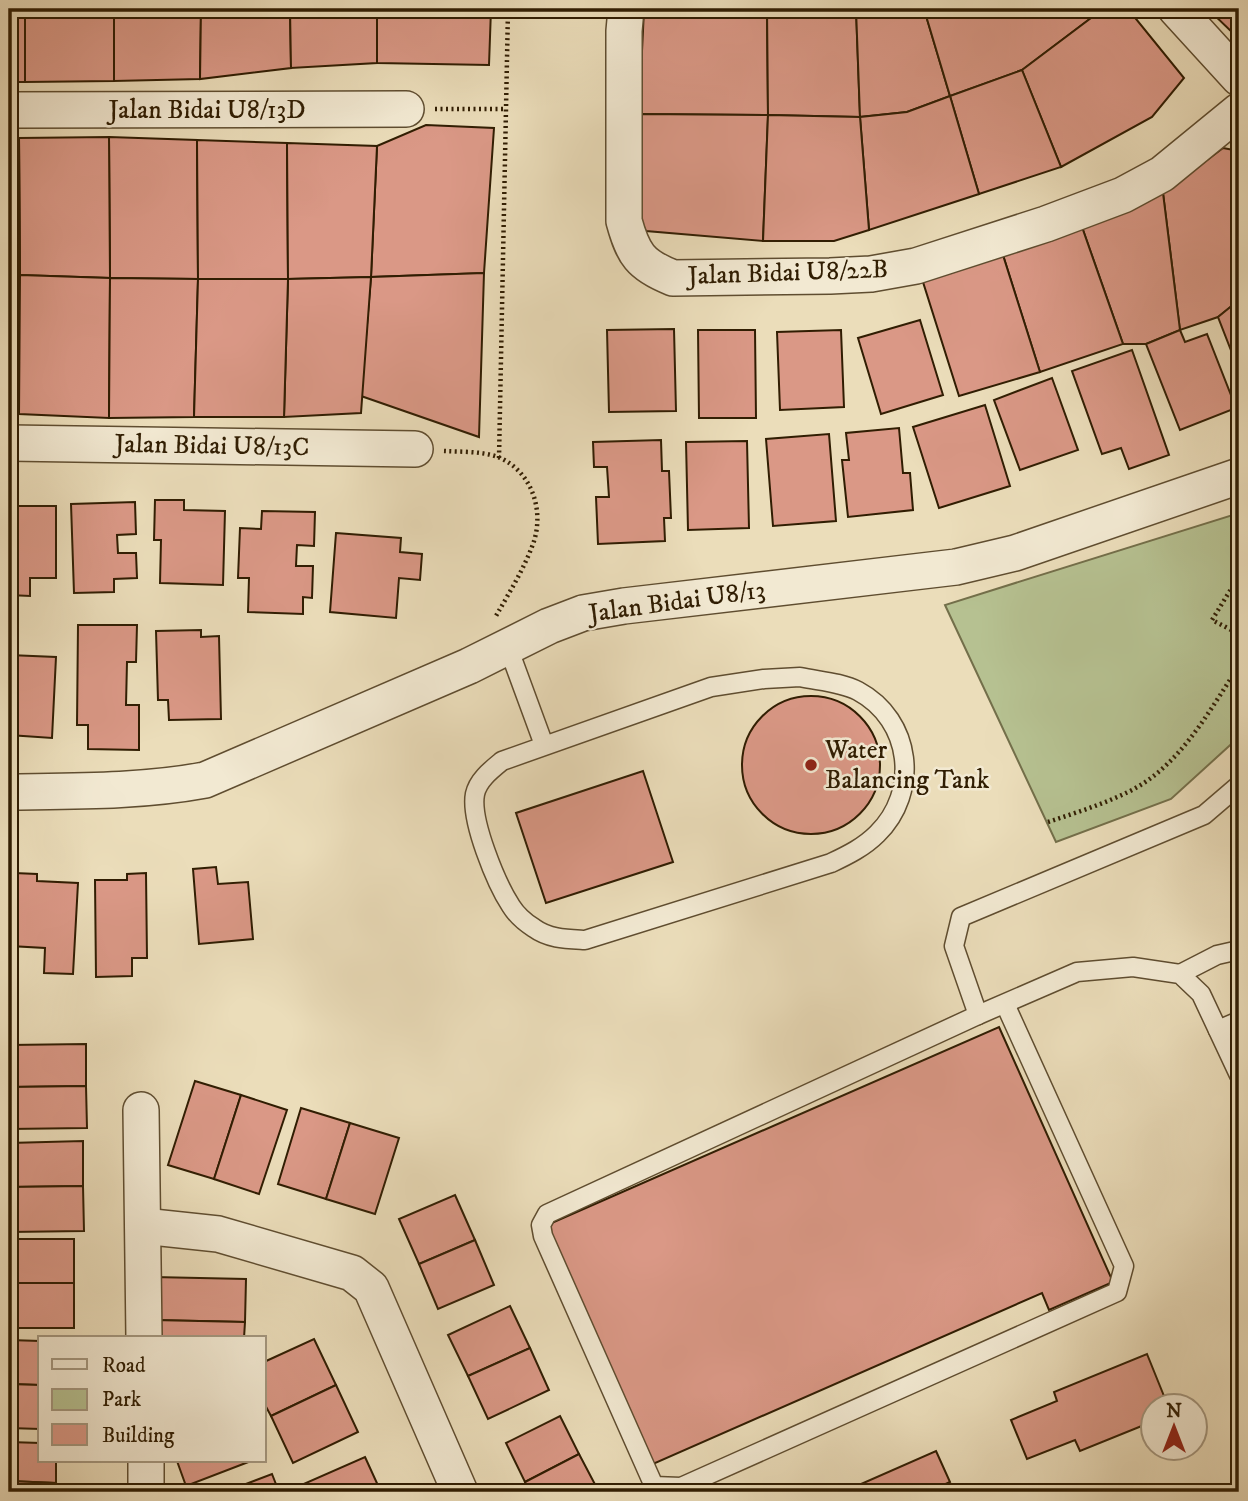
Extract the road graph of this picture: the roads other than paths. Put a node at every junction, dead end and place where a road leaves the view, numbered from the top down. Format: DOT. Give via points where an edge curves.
graph roads {
  1 [pos="626,9"];
  2 [pos="1176,9"];
  3 [pos="1239,78"];
  4 [pos="406,109"];
  5 [pos="9,110"];
  6 [pos="1239,111"];
  7 [pos="9,443"];
  8 [pos="415,449"];
  9 [pos="1239,476"];
  10 [pos="502,632"];
  11 [pos="544,745"];
  12 [pos="1239,785"];
  13 [pos="9,792"];
  14 [pos="1239,950"];
  15 [pos="1180,974"];
  16 [pos="1005,1004"];
  17 [pos="978,1015"];
  18 [pos="1239,1021"];
  19 [pos="1218,1030"];
  20 [pos="1239,1075"];
  21 [pos="141,1110"];
  22 [pos="142,1226"];
  23 [pos="144,1336"];
  24 [pos="146,1462"];
  25 [pos="146,1492"];
  26 [pos="460,1492"];
  1 -- 6 [label="street, Jalan Bidai U8/22B" via="624,221 640,260 673,278 872,274 916,266 1123,195 1163,174"];
  2 -- 3 [label="street"];
  4 -- 5 [label="street, Jalan Bidai U8/13D"];
  7 -- 8 [label="street, Jalan Bidai U8/13C"];
  9 -- 10 [label="street, Jalan Bidai U8/13" via="1015,553 956,567 624,606 583,613 549,626"];
  10 -- 11 [label="lane"];
  10 -- 13 [label="street, Jalan Bidai U8/13" via="469,666 205,780 120,790"];
  11 -- 11 [label="lane" via="502,761 487,773 475,791 474,811 496,878 512,908 535,929 558,939 585,940 831,863 859,850 894,810 904,785 906,762 899,732 880,708 858,691 800,677 711,687"];
  12 -- 17 [label="lane" via="1204,815 961,918 954,946"];
  14 -- 15 [label="lane" via="1217,955"];
  15 -- 16 [label="lane" via="1133,967 1077,972"];
  15 -- 19 [label="lane" via="1201,994"];
  16 -- 17 [label="lane"];
  16 -- 17 [label="lane" via="1124,1266 1117,1292 681,1488 654,1486 543,1236 541,1224 547,1214"];
  18 -- 19 [label="lane"];
  19 -- 20 [label="lane"];
  21 -- 22 [label="street"];
  22 -- 23 [label="street"];
  22 -- 26 [label="street" via="218,1234 352,1273 372,1288"];
  24 -- 25 [label="street"];
}
